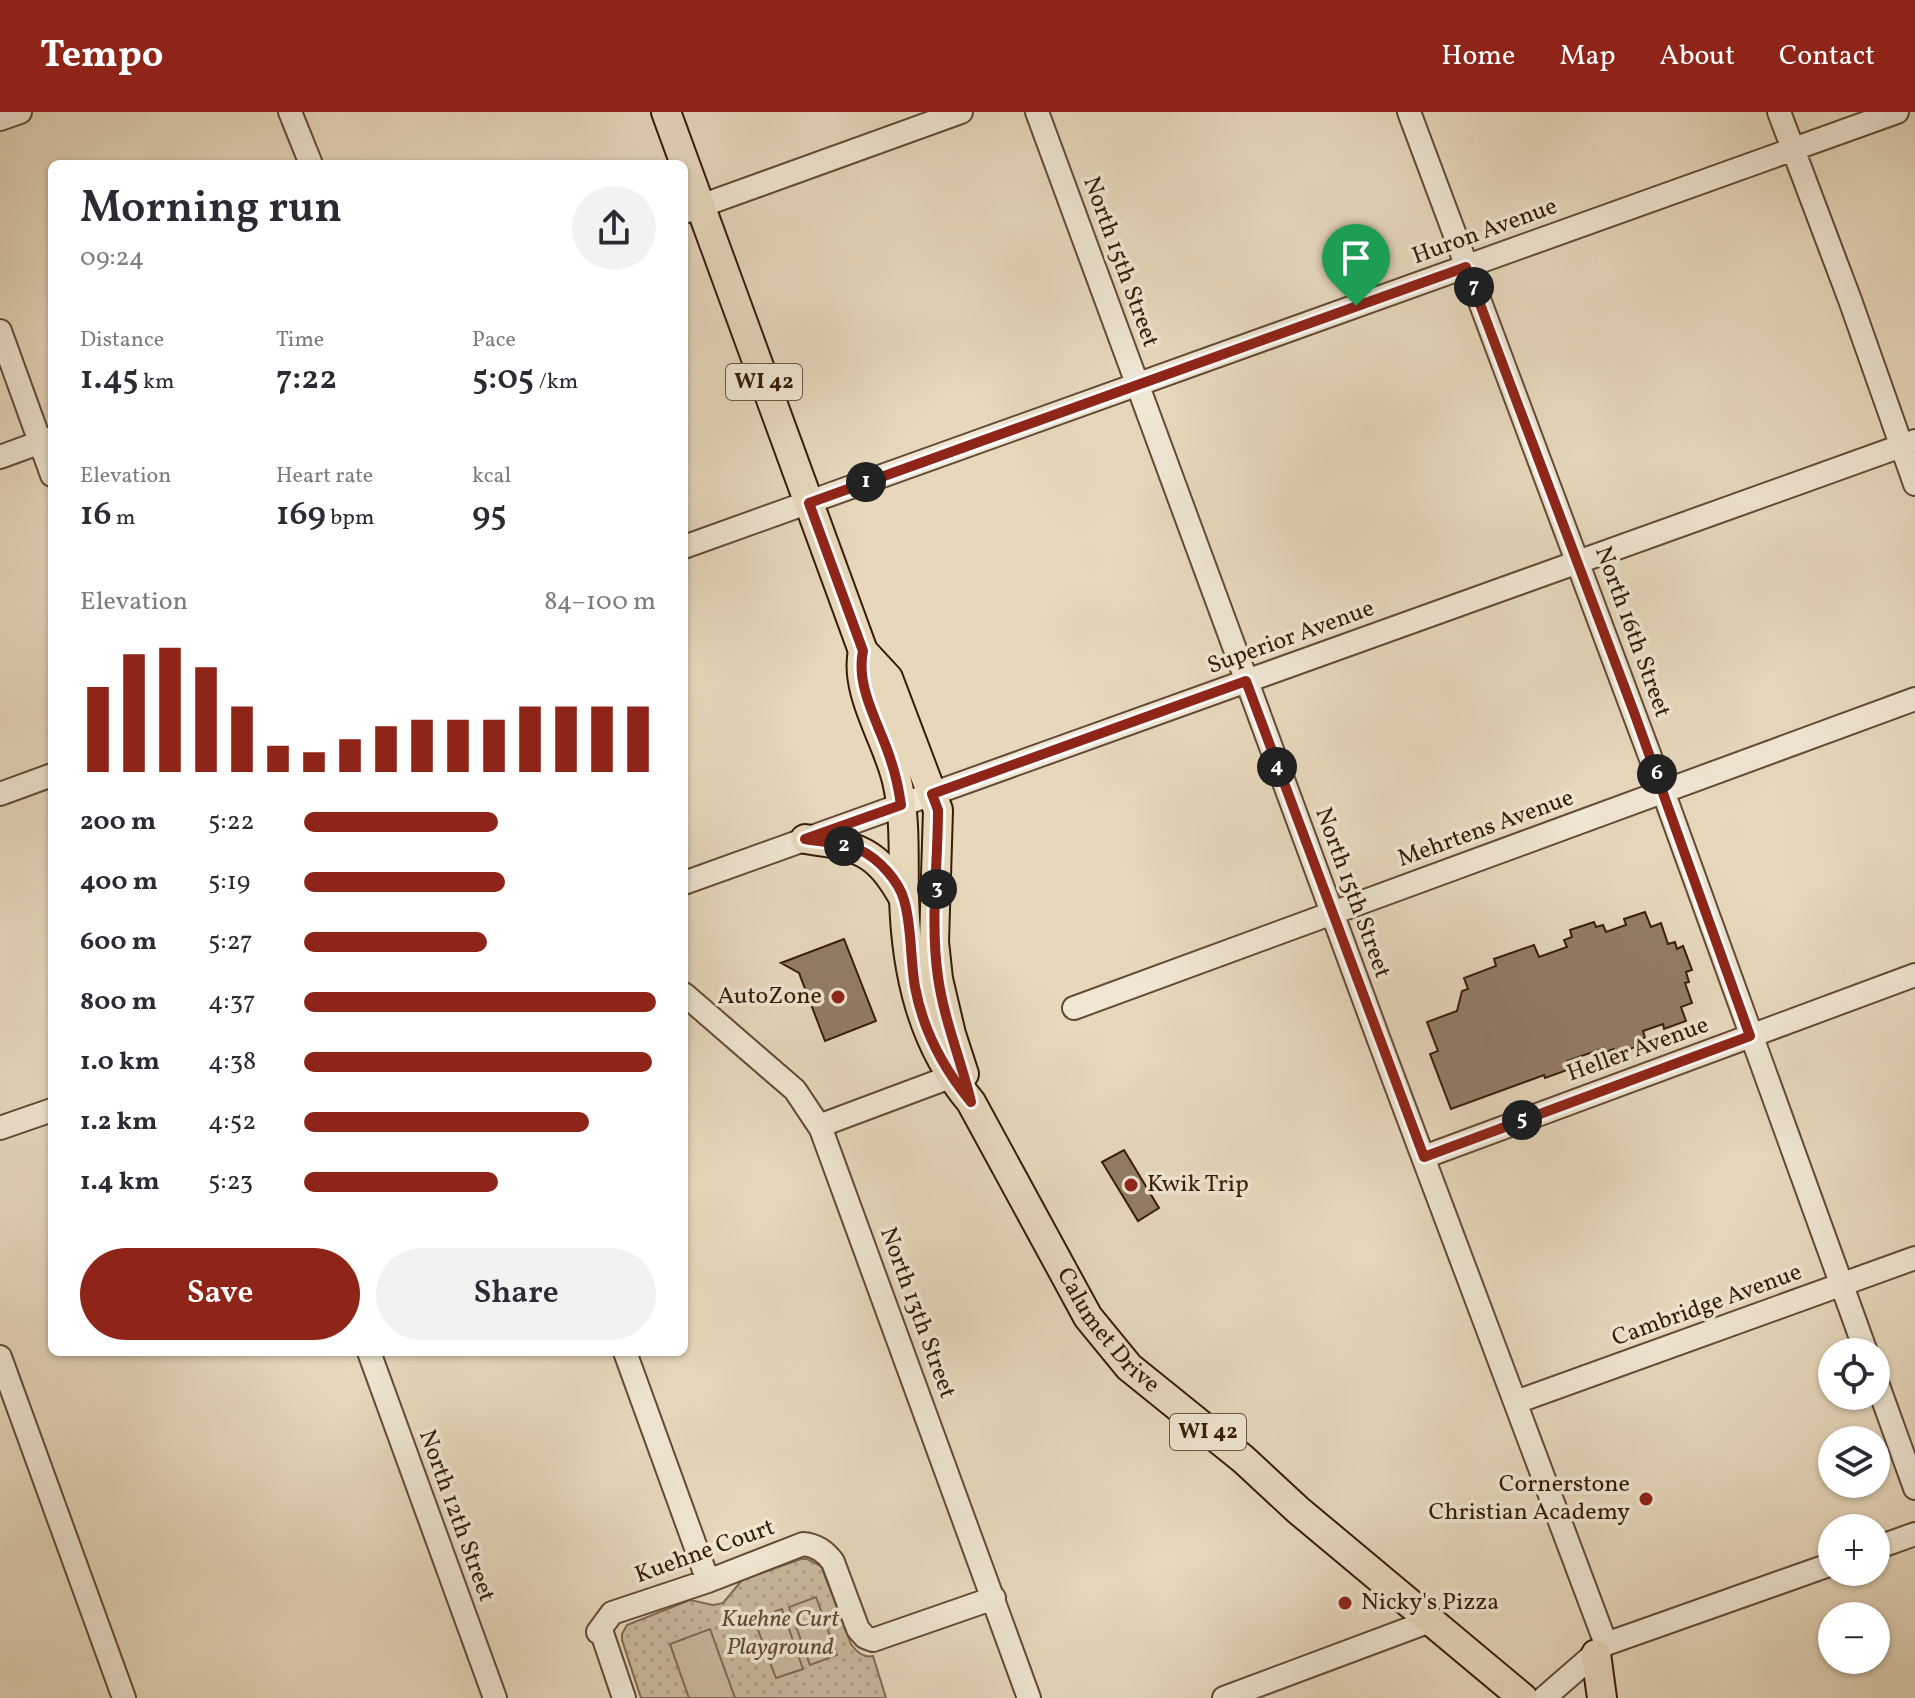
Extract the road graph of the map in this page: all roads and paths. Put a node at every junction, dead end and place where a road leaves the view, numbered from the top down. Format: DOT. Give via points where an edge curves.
graph roads {
  1 [pos="20,112"];
  2 [pos="290,112"];
  3 [pos="666,112"];
  4 [pos="961,112"];
  5 [pos="1037,112"];
  6 [pos="1409,112"];
  7 [pos="1779,112"];
  8 [pos="1897,112"];
  9 [pos="0,119"];
  10 [pos="1793,149"];
  11 [pos="309,160"];
  12 [pos="679,160"];
  13 [pos="692,209"];
  14 [pos="1466,267"];
  15 [pos="0,331"];
  16 [pos="1137,385"];
  17 [pos="46,440"];
  18 [pos="1908,444"];
  19 [pos="0,457"];
  20 [pos="1915,484"];
  21 [pos="809,503"];
  22 [pos="688,546"];
  23 [pos="1579,564"];
  24 [pos="863,651"];
  25 [pos="1246,681"];
  26 [pos="1915,699"];
  27 [pos="48,776"];
  28 [pos="1663,791"];
  29 [pos="0,794"];
  30 [pos="932,794"];
  31 [pos="901,805"];
  32 [pos="805,839"];
  33 [pos="688,882"];
  34 [pos="904,899"];
  35 [pos="1332,914"];
  36 [pos="1915,975"];
  37 [pos="1074,1008"];
  38 [pos="694,1014"];
  39 [pos="1750,1036"];
  40 [pos="950,1077"];
  41 [pos="971,1102"];
  42 [pos="48,1111"];
  43 [pos="819,1126"];
  44 [pos="0,1128"];
  45 [pos="1424,1157"];
  46 [pos="1915,1258"];
  47 [pos="1842,1285"];
  48 [pos="1861,1338"];
  49 [pos="370,1356"];
  50 [pos="626,1356"];
  51 [pos="0,1357"];
  52 [pos="1516,1402"];
  53 [pos="1887,1410"];
  54 [pos="1915,1488"];
  55 [pos="1915,1534"];
  56 [pos="1890,1543"];
  57 [pos="1818,1569"];
  58 [pos="708,1581"];
  59 [pos="994,1598"];
  60 [pos="1430,1621"];
  61 [pos="1601,1649"];
  62 [pos="124,1698"];
  63 [pos="495,1698"];
  64 [pos="624,1698"];
  65 [pos="1029,1698"];
  66 [pos="1224,1698"];
  67 [pos="1523,1698"];
  68 [pos="1544,1698"];
  69 [pos="1602,1698"];
  1 -- 9 [label="street"];
  2 -- 11 [label="street"];
  3 -- 12 [label="main road, WI 42"];
  4 -- 13 [label="street"];
  5 -- 16 [label="street, North 15th Street"];
  6 -- 14 [label="street, North 16th Street"];
  7 -- 10 [label="street"];
  8 -- 10 [label="street, Huron Avenue"];
  10 -- 14 [label="street, Huron Avenue"];
  10 -- 18 [label="street"];
  13 -- 21 [label="main road, WI 42"];
  14 -- 16 [label="street, Huron Avenue"];
  14 -- 23 [label="street, North 16th Street"];
  15 -- 17 [label="street"];
  16 -- 21 [label="street, Huron Avenue"];
  16 -- 25 [label="street, North 15th Street"];
  17 -- 19 [label="street"];
  18 -- 20 [label="street"];
  18 -- 23 [label="street, Superior Avenue"];
  21 -- 22 [label="street, Huron Avenue"];
  21 -- 24 [label="main road, WI 42"];
  23 -- 25 [label="street, Superior Avenue"];
  23 -- 28 [label="street, North 16th Street"];
  24 -- 30 [label="main road, WI 42" via="888,678"];
  24 -- 31 [label="main road, WI 42" via="868,699"];
  25 -- 30 [label="street, Superior Avenue"];
  25 -- 35 [label="street, North 15th Street"];
  26 -- 28 [label="street, Mehrtens Avenue"];
  27 -- 29 [label="street"];
  28 -- 35 [label="street, Mehrtens Avenue"];
  28 -- 39 [label="street, North 16th Street"];
  30 -- 31 [label="street, Superior Avenue"];
  30 -- 41 [label="main road, WI 42" via="938,810 938,979"];
  31 -- 32 [label="street, Superior Avenue"];
  31 -- 34 [label="main road, WI 42"];
  32 -- 33 [label="street, Superior Avenue"];
  32 -- 34 [label="main road" via="863,851 885,870"];
  34 -- 40 [label="main road, WI 42" via="921,1015"];
  35 -- 37 [label="street, Mehrtens Avenue"];
  35 -- 45 [label="street, North 15th Street"];
  36 -- 39 [label="street, Heller Avenue"];
  38 -- 43 [label="street, North 13th Street" via="795,1090"];
  39 -- 45 [label="street, Heller Avenue"];
  39 -- 47 [label="street, North 16th Street"];
  40 -- 41 [label="main road, WI 42"];
  40 -- 43 [label="street"];
  41 -- 60 [label="main road, Calumet Drive / WI 42" via="1107,1343"];
  42 -- 44 [label="street"];
  43 -- 59 [label="street, North 13th Street"];
  45 -- 52 [label="street, North 15th Street"];
  46 -- 47 [label="street, Cambridge Avenue"];
  47 -- 48 [label="street, North 16th Street"];
  47 -- 52 [label="street, Cambridge Avenue"];
  49 -- 63 [label="street, North 12th Street"];
  50 -- 58 [label="street"];
  51 -- 62 [label="street"];
  52 -- 61 [label="street, North 15th Street"];
  53 -- 54 [label="street"];
  55 -- 56 [label="street"];
  57 -- 61 [label="street"];
  58 -- 59 [label="street, Kuehne Court" via="803,1544 815,1546 833,1562 858,1629 873,1640"];
  58 -- 64 [label="street, Kuehne Court" via="612,1613 598,1632"];
  59 -- 65 [label="street, North 13th Street"];
  60 -- 66 [label="street"];
  60 -- 67 [label="main road, Calumet Drive / WI 42"];
  61 -- 68 [label="street"];
  61 -- 69 [label="main road"];
}
